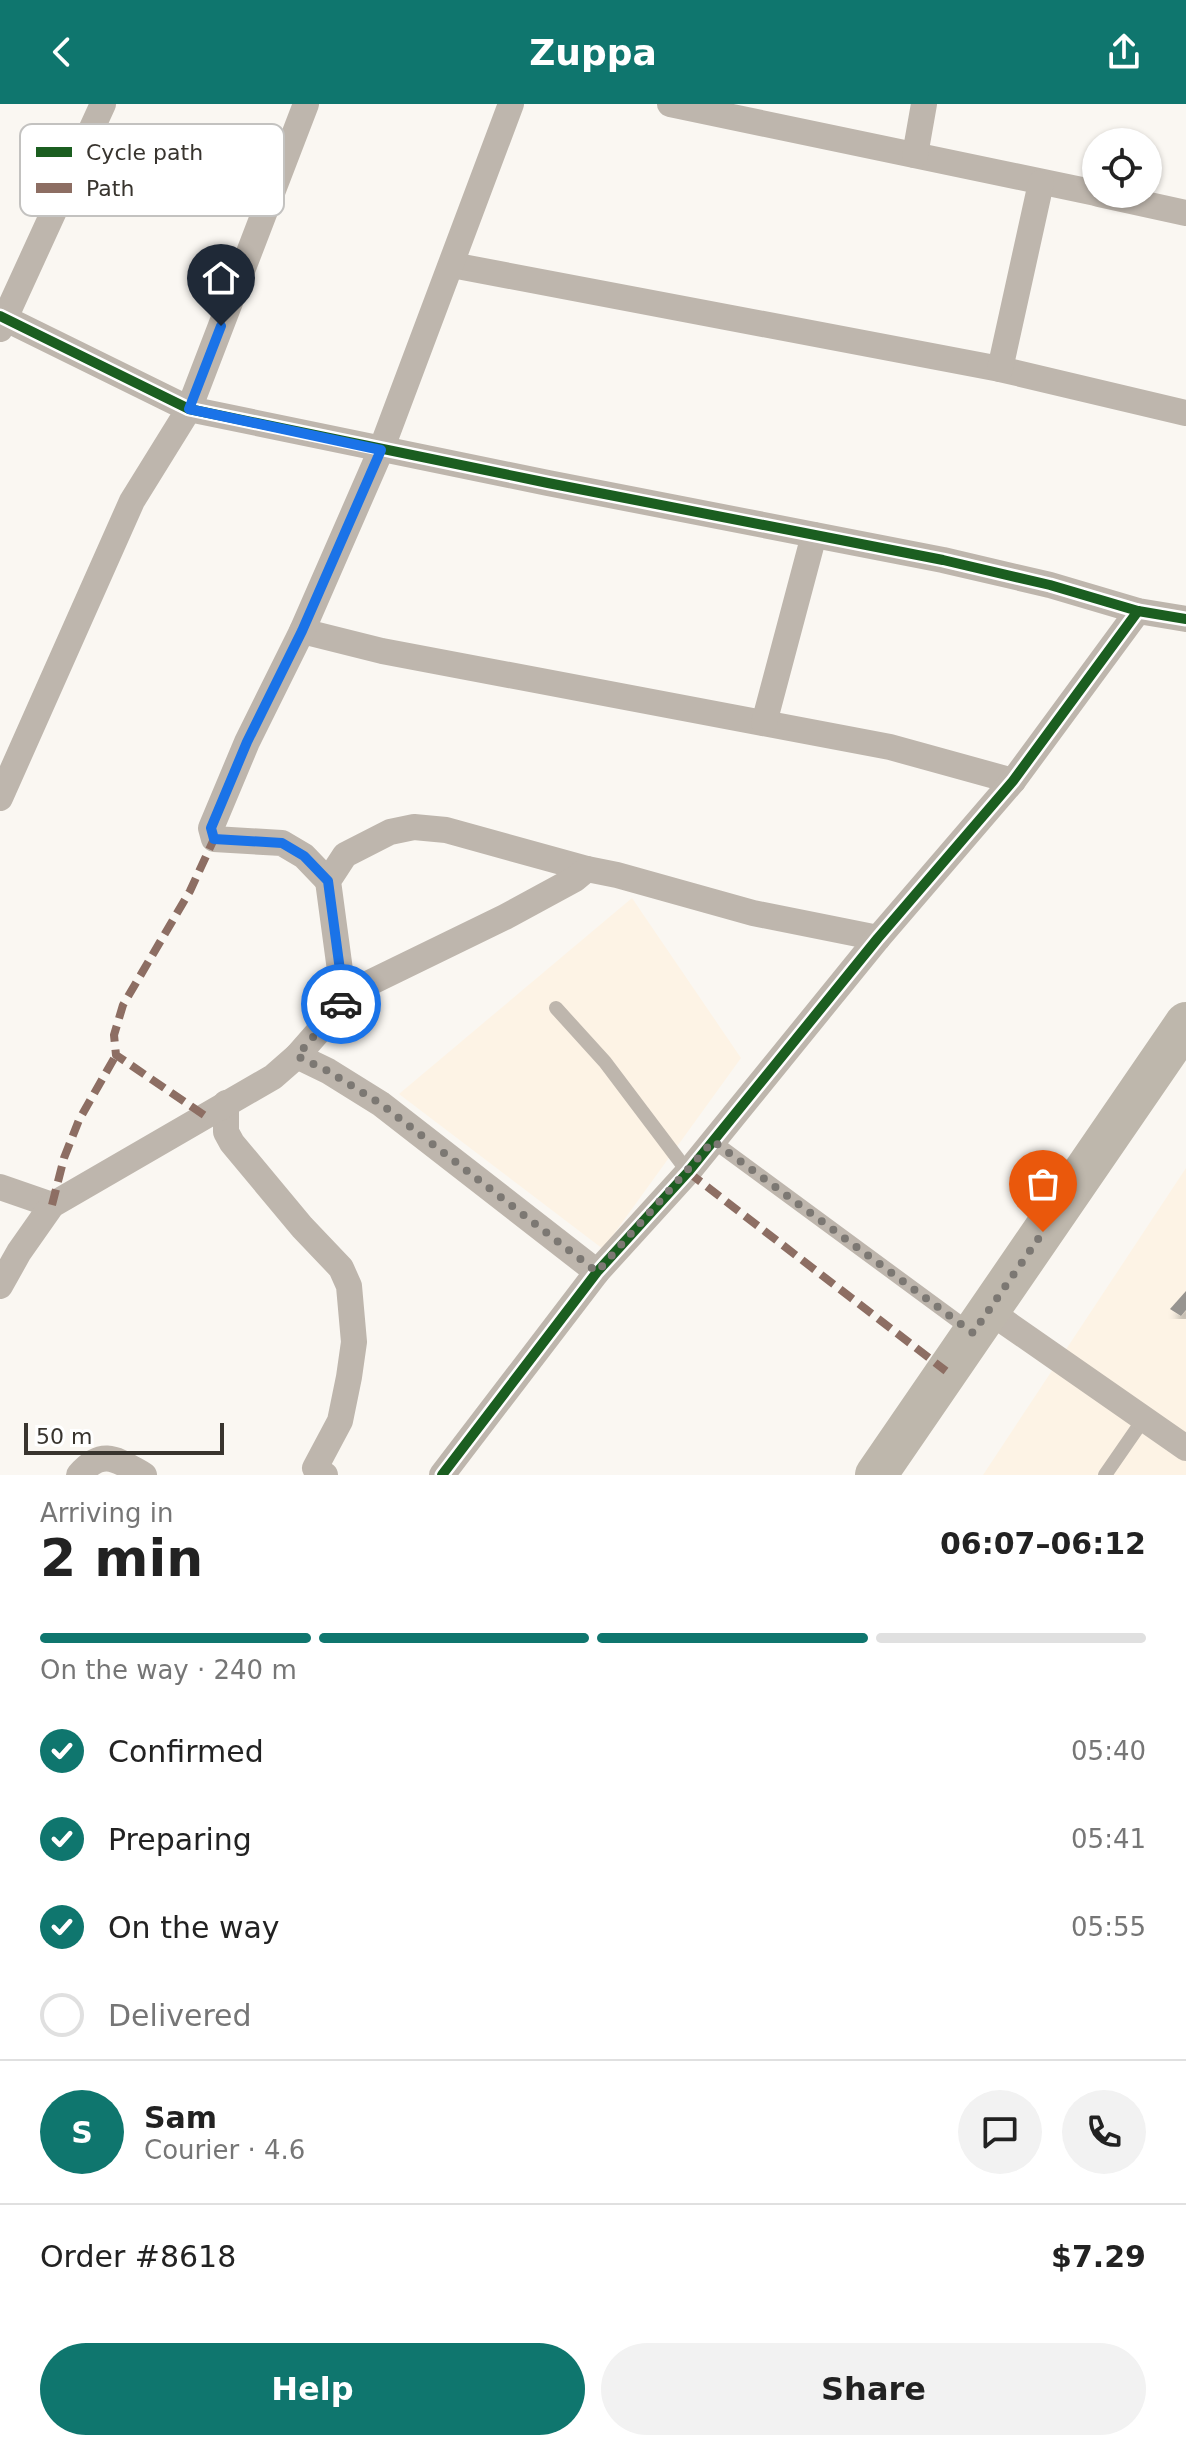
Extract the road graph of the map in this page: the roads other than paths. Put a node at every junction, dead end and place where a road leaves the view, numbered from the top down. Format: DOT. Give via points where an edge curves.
graph roads {
  1 [pos="103,104"];
  2 [pos="306,104"];
  3 [pos="511,104"];
  4 [pos="670,104"];
  5 [pos="924,104"];
  6 [pos="94,124"];
  7 [pos="915,155"];
  8 [pos="284,161"];
  9 [pos="1041,183"];
  10 [pos="1082,191"];
  11 [pos="1162,208"];
  12 [pos="1186,213"];
  13 [pos="51,216"];
  14 [pos="263,216"];
  15 [pos="452,265"];
  16 [pos="2,321"];
  17 [pos="1000,369"];
  18 [pos="189,409"];
  19 [pos="1186,413"];
  20 [pos="381,450"];
  21 [pos="814,535"];
  22 [pos="1138,611"];
  23 [pos="1186,619"];
  24 [pos="302,631"];
  25 [pos="764,723"];
  26 [pos="1013,781"];
  27 [pos="0,798"];
  28 [pos="587,869"];
  29 [pos="328,881"];
  30 [pos="878,938"];
  31 [pos="344,1000"];
  32 [pos="556,1008"];
  33 [pos="1186,1023"];
  34 [pos="297,1056"];
  35 [pos="226,1103"];
  36 [pos="713,1141"];
  37 [pos="688,1172"];
  38 [pos="0,1187"];
  39 [pos="52,1205"];
  40 [pos="597,1272"];
  41 [pos="0,1286"];
  42 [pos="981,1322"];
  43 [pos="1143,1420"];
  44 [pos="1186,1448"];
  45 [pos="79,1475"];
  46 [pos="144,1475"];
  47 [pos="325,1475"];
  48 [pos="442,1475"];
  49 [pos="876,1475"];
  50 [pos="1105,1475"];
  1 -- 6 [label="street"];
  2 -- 8 [label="street"];
  3 -- 15 [label="street"];
  4 -- 7 [label="street"];
  5 -- 7 [label="street"];
  7 -- 9 [label="street"];
  9 -- 10 [label="street"];
  9 -- 17 [label="street"];
  11 -- 12 [label="street"];
  13 -- 16 [label="street"];
  14 -- 18 [label="street"];
  15 -- 17 [label="street"];
  15 -- 20 [label="street"];
  16 -- 18 [label="street"];
  17 -- 19 [label="street"];
  18 -- 20 [label="street"];
  18 -- 27 [label="street" via="132,501"];
  20 -- 21 [label="street"];
  20 -- 24 [label="street"];
  21 -- 22 [label="street" via="1050,585"];
  21 -- 25 [label="street"];
  22 -- 23 [label="street"];
  22 -- 26 [label="street"];
  24 -- 25 [label="street"];
  24 -- 29 [label="street" via="247,742 211,834 229,841 282,843"];
  25 -- 26 [label="street" via="890,747"];
  26 -- 30 [label="street"];
  28 -- 29 [label="street" via="446,830 414,827 390,832 345,855"];
  28 -- 30 [label="street" via="753,913"];
  28 -- 31 [label="street" via="505,917 367,983"];
  29 -- 31 [label="street"];
  30 -- 36 [label="street"];
  31 -- 34 [label="street"];
  32 -- 37 [label="lane" via="605,1062"];
  33 -- 42 [label="main road"];
  34 -- 35 [label="street" via="273,1077"];
  34 -- 40 [label="street" via="381,1104"];
  35 -- 39 [label="street"];
  35 -- 47 [label="street" via="226,1132 232,1143 341,1268 349,1286 354,1342 340,1421 315,1468"];
  36 -- 37 [label="street"];
  36 -- 42 [label="lane"];
  37 -- 40 [label="street"];
  38 -- 39 [label="street"];
  39 -- 41 [label="street"];
  40 -- 48 [label="street"];
  42 -- 43 [label="street"];
  42 -- 49 [label="main road"];
  43 -- 44 [label="street"];
  43 -- 50 [label="lane"];
  45 -- 46 [label="street" via="101,1458 114,1458"];
}
